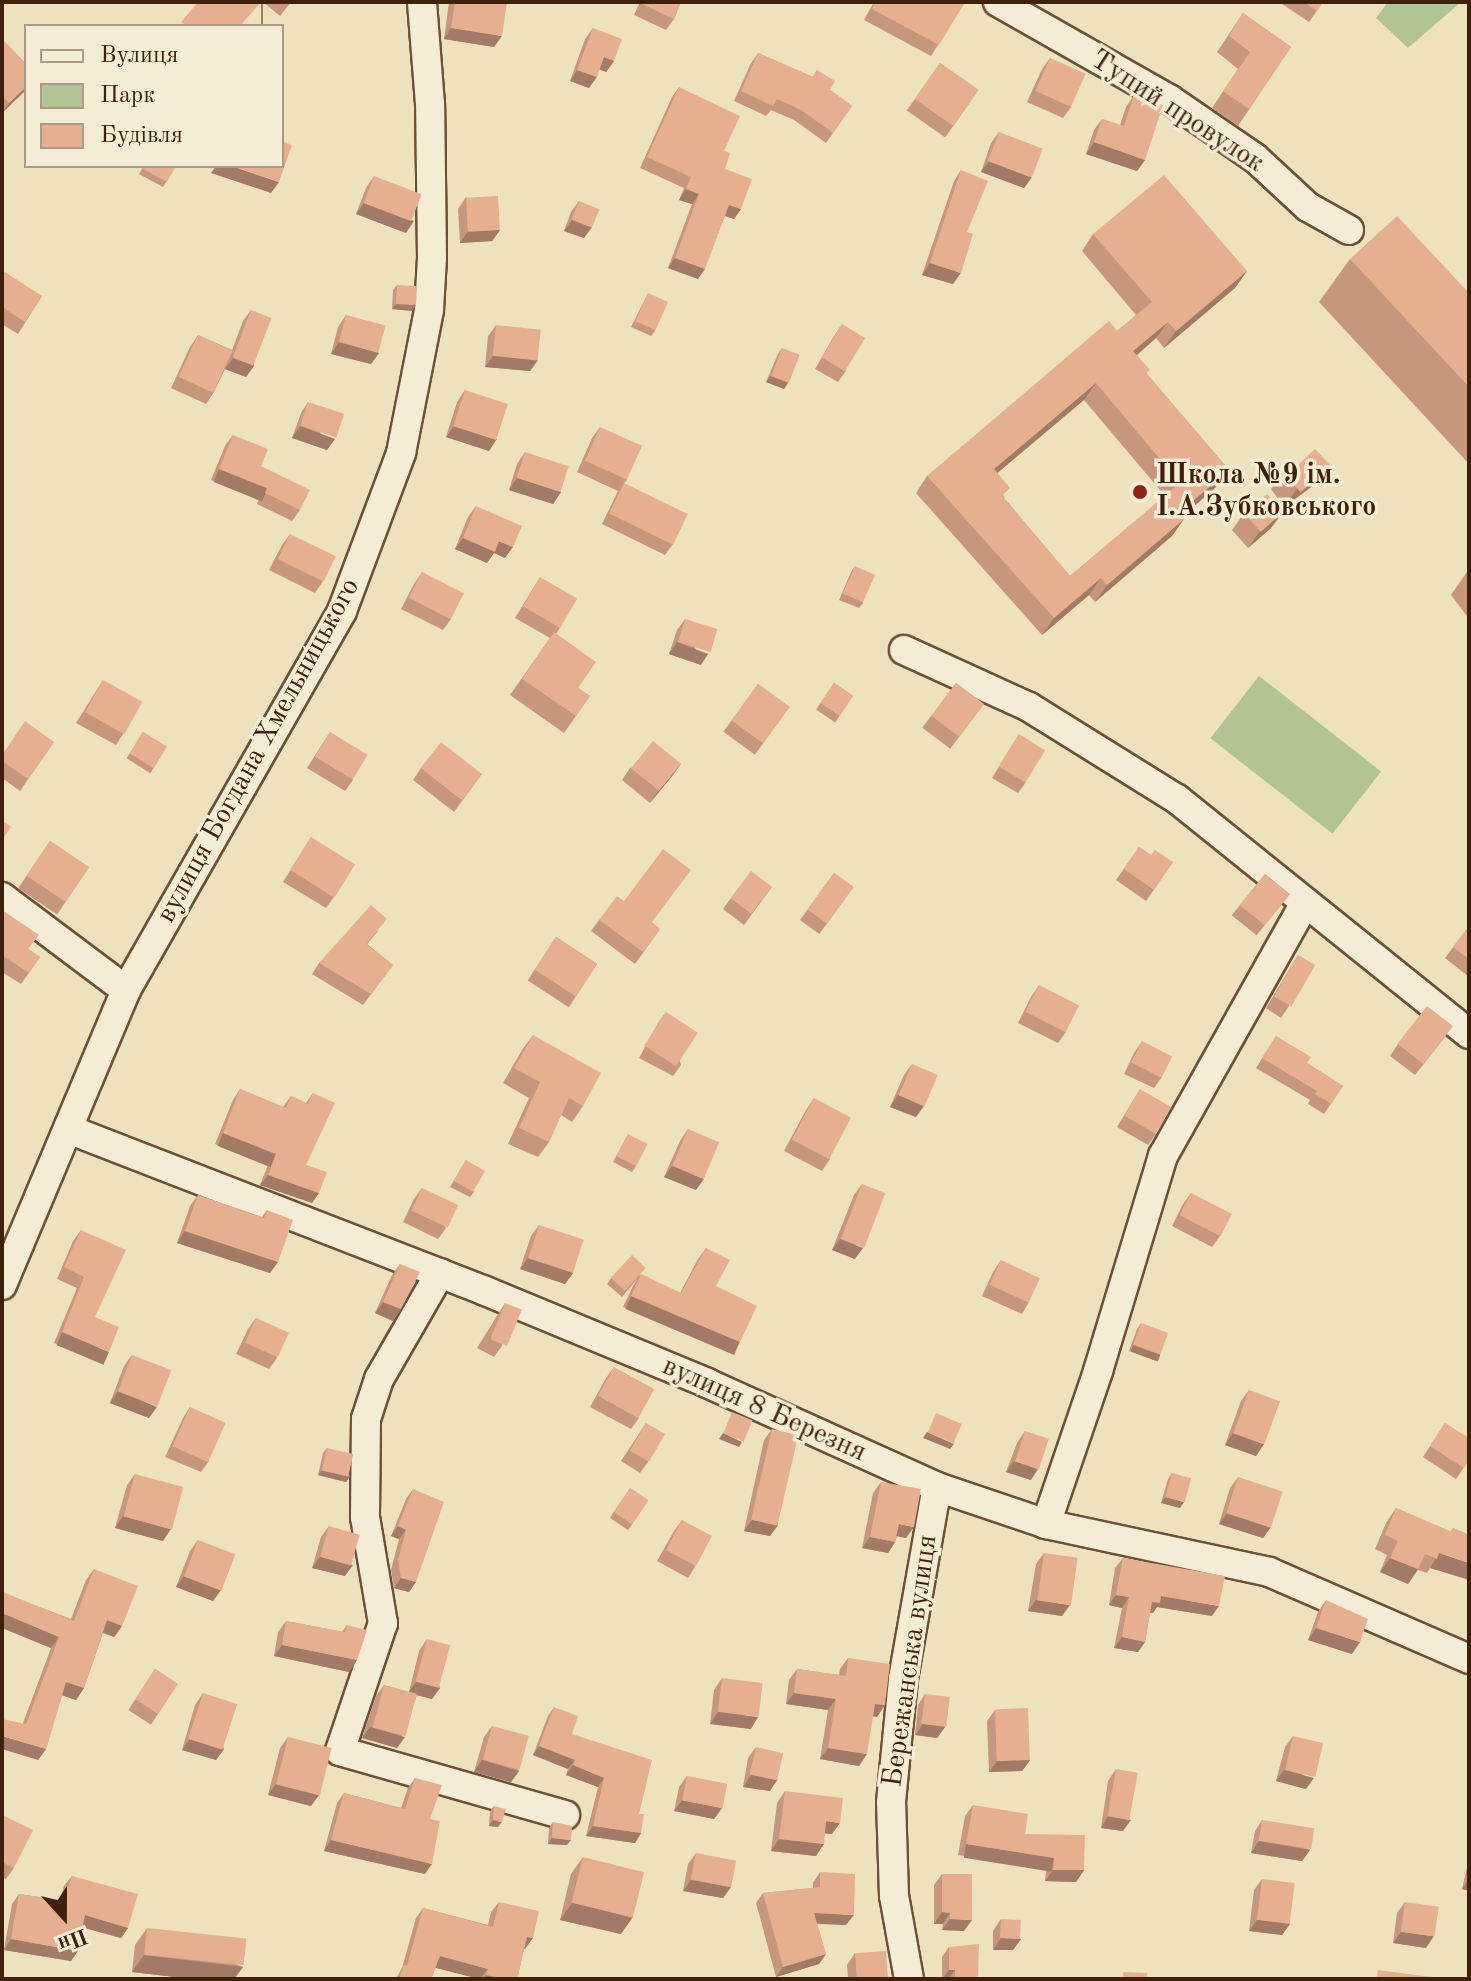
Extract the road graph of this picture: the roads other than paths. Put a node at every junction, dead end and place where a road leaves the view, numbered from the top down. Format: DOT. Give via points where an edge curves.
graph roads {
  1 [pos="422,2"];
  2 [pos="998,2"];
  3 [pos="1349,230"];
  4 [pos="904,650"];
  5 [pos="2,897"];
  6 [pos="1305,903"];
  7 [pos="126,990"];
  8 [pos="1469,1034"];
  9 [pos="68,1129"];
  10 [pos="440,1273"];
  11 [pos="2,1285"];
  12 [pos="937,1487"];
  13 [pos="1046,1524"];
  14 [pos="1469,1659"];
  15 [pos="565,1815"];
  16 [pos="909,1979"];
  1 -- 7 [label="street, вулиця Богдана Хмельницького" via="430,104 432,258 429,310 401,453 342,611"];
  2 -- 3 [label="street, Тупий провулок" via="1169,99 1255,158 1308,207"];
  4 -- 6 [label="street" via="1029,707 1177,799"];
  5 -- 7 [label="street"];
  6 -- 8 [label="street"];
  6 -- 13 [label="street" via="1163,1156"];
  7 -- 9 [label="street, вулиця Богдана Хмельницького"];
  9 -- 10 [label="street, вулиця 8 Березня"];
  9 -- 11 [label="street, вулиця Богдана Хмельницького"];
  10 -- 12 [label="street, вулиця 8 Березня" via="707,1383"];
  10 -- 15 [label="street" via="379,1379 366,1419 365,1517 383,1623 340,1751"];
  12 -- 13 [label="street, вулиця 8 Березня"];
  12 -- 16 [label="street, Бережанська вулиця" via="903,1679 891,1802 894,1896"];
  13 -- 14 [label="street, вулиця 8 Березня" via="1269,1572"];
}
